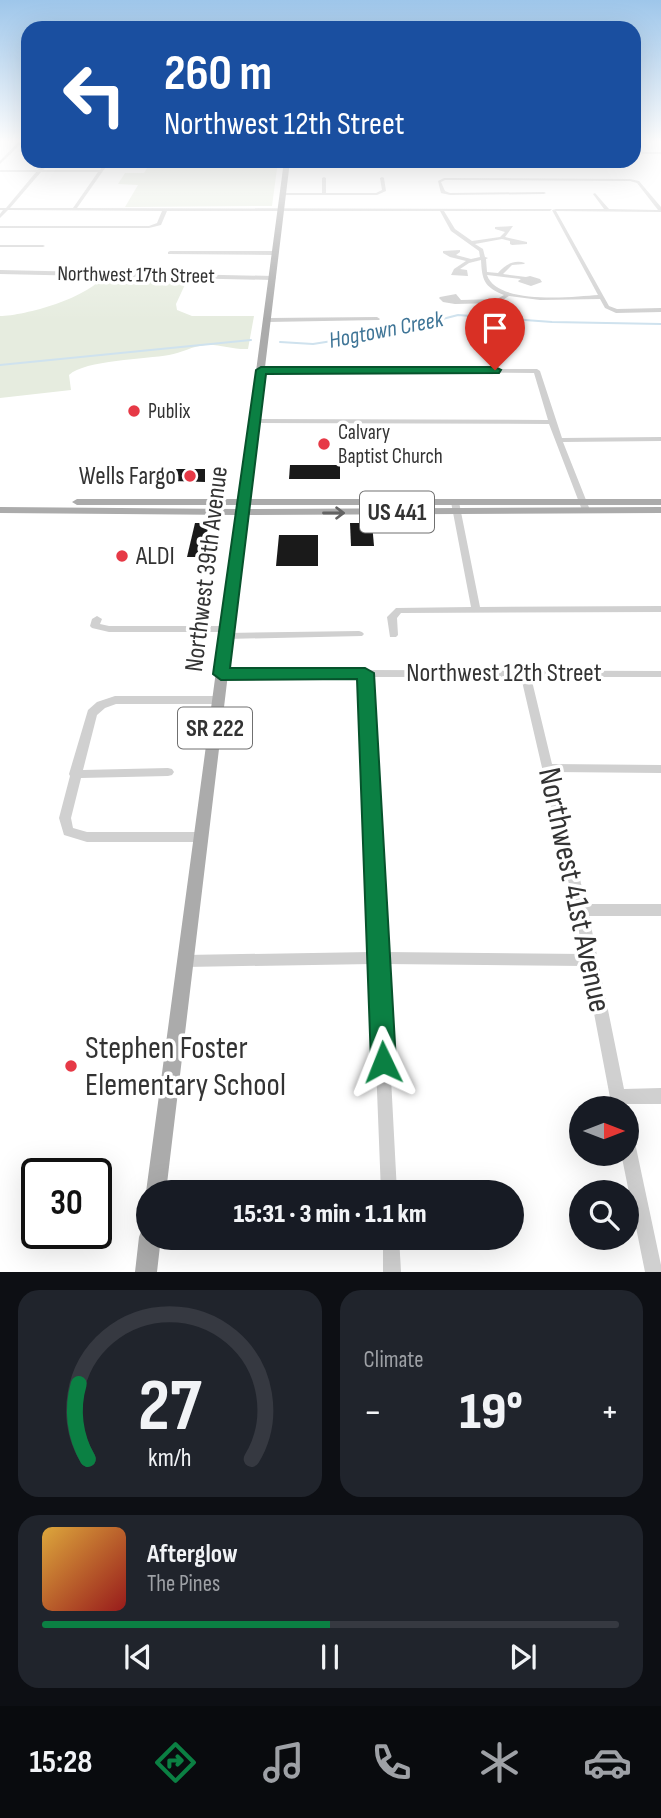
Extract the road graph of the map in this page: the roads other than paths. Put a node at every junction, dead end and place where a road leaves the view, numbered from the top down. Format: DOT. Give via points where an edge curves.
graph roads {
  1 [pos="79,201"];
  2 [pos="282,201"];
  3 [pos="548,201"];
  4 [pos="601,201"];
  5 [pos="3,209"];
  6 [pos="74,209"];
  7 [pos="165,209"];
  8 [pos="281,209"];
  9 [pos="553,210"];
  10 [pos="442,211"];
  11 [pos="608,211"];
  12 [pos="661,211"];
  13 [pos="0,217"];
  14 [pos="0,227"];
  15 [pos="508,231"];
  16 [pos="502,237"];
  17 [pos="513,240"];
  18 [pos="471,243"];
  19 [pos="0,246"];
  20 [pos="43,246"];
  21 [pos="170,253"];
  22 [pos="276,253"];
  23 [pos="452,256"];
  24 [pos="485,258"];
  25 [pos="470,260"];
  26 [pos="522,263"];
  27 [pos="456,270"];
  28 [pos="1,273"];
  29 [pos="484,273"];
  30 [pos="501,273"];
  31 [pos="273,278"];
  32 [pos="524,278"];
  33 [pos="509,294"];
  34 [pos="601,297"];
  35 [pos="459,302"];
  36 [pos="661,310"];
  37 [pos="377,319"];
  38 [pos="268,320"];
  39 [pos="261,370"];
  40 [pos="254,421"];
  41 [pos="552,422"];
  42 [pos="661,439"];
  43 [pos="559,440"];
  44 [pos="0,501"];
  45 [pos="661,502"];
  46 [pos="456,506"];
  47 [pos="585,506"];
  48 [pos="242,507"];
  49 [pos="0,510"];
  50 [pos="661,510"];
  51 [pos="476,609"];
  52 [pos="661,609"];
  53 [pos="97,619"];
  54 [pos="226,633"];
  55 [pos="359,634"];
  56 [pos="393,635"];
  57 [pos="365,673"];
  58 [pos="525,673"];
  59 [pos="221,674"];
  60 [pos="661,674"];
  61 [pos="218,699"];
  62 [pos="550,768"];
  63 [pos="661,769"];
  64 [pos="169,772"];
  65 [pos="75,774"];
  66 [pos="201,837"];
  67 [pos="582,909"];
  68 [pos="661,910"];
  69 [pos="379,958"];
  70 [pos="590,960"];
  71 [pos="185,961"];
  72 [pos="618,1096"];
  73 [pos="661,1096"];
  74 [pos="639,1099"];
  75 [pos="632,1166"];
  76 [pos="158,1180"];
  77 [pos="388,1180"];
  78 [pos="149,1250"];
  79 [pos="391,1250"];
  80 [pos="146,1272"];
  81 [pos="392,1272"];
  82 [pos="654,1272"];
  1 -- 6 [label="street"];
  2 -- 8 [label="main road, Northwest 39th Avenue / SR 222"];
  3 -- 9 [label="street"];
  4 -- 11 [label="street"];
  5 -- 6 [label="street"];
  5 -- 13 [label="street"];
  6 -- 7 [label="street"];
  7 -- 8 [label="street"];
  7 -- 14 [label="street" via="155,226"];
  8 -- 10 [label="street"];
  8 -- 22 [label="main road, Northwest 39th Avenue / SR 222"];
  9 -- 10 [label="street"];
  9 -- 11 [label="street"];
  9 -- 34 [label="street"];
  10 -- 18 [label="street" via="452,229"];
  11 -- 12 [label="street"];
  15 -- 16 [label="street"];
  16 -- 17 [label="street"];
  16 -- 18 [label="street"];
  18 -- 24 [label="street"];
  19 -- 20 [label="street"];
  21 -- 22 [label="street"];
  22 -- 31 [label="main road, Northwest 39th Avenue / SR 222"];
  23 -- 25 [label="street"];
  24 -- 25 [label="street"];
  24 -- 29 [label="street"];
  25 -- 27 [label="street"];
  26 -- 30 [label="street" via="511,264"];
  28 -- 31 [label="street, Northwest 17th Street"];
  29 -- 30 [label="street"];
  29 -- 33 [label="street" via="492,287"];
  30 -- 32 [label="street"];
  31 -- 38 [label="main road, Northwest 39th Avenue / SR 222"];
  33 -- 34 [label="street"];
  33 -- 35 [label="street" via="498,301"];
  34 -- 36 [label="street" via="611,310"];
  37 -- 38 [label="street"];
  38 -- 39 [label="main road, Northwest 39th Avenue / SR 222"];
  39 -- 40 [label="main road, Northwest 39th Avenue / SR 222"];
  39 -- 41 [label="street" via="538,372"];
  40 -- 41 [label="street"];
  40 -- 48 [label="main road, Northwest 39th Avenue / SR 222"];
  41 -- 43 [label="street"];
  42 -- 43 [label="street"];
  43 -- 47 [label="street"];
  44 -- 48 [label="main road, US 441"];
  45 -- 47 [label="main road, US 441"];
  46 -- 47 [label="main road, US 441"];
  46 -- 48 [label="main road, US 441"];
  46 -- 51 [label="street"];
  47 -- 50 [label="main road, US 441"];
  48 -- 49 [label="main road, US 441"];
  48 -- 54 [label="main road, Northwest 39th Avenue / SR 222"];
  51 -- 52 [label="street"];
  51 -- 56 [label="street" via="399,611 391,617"];
  53 -- 54 [label="street" via="95,626 109,629"];
  54 -- 55 [label="street"];
  54 -- 59 [label="main road, Northwest 39th Avenue / SR 222"];
  57 -- 58 [label="street, Northwest 12th Street"];
  57 -- 59 [label="street, Northwest 12th Street"];
  57 -- 69 [label="street"];
  58 -- 60 [label="street, Northwest 12th Street"];
  58 -- 62 [label="street, Northwest 41st Avenue"];
  59 -- 61 [label="main road, Northwest 39th Avenue / SR 222"];
  61 -- 65 [label="street" via="133,699 101,705 92,713"];
  61 -- 66 [label="main road, Northwest 39th Avenue / SR 222"];
  62 -- 63 [label="street"];
  62 -- 67 [label="street, Northwest 41st Avenue"];
  64 -- 65 [label="street"];
  65 -- 66 [label="street" via="65,818 68,832 88,837"];
  66 -- 71 [label="main road, Northwest 39th Avenue / SR 222"];
  67 -- 68 [label="street"];
  67 -- 70 [label="street, Northwest 41st Avenue"];
  69 -- 70 [label="street"];
  69 -- 71 [label="street"];
  69 -- 77 [label="street"];
  70 -- 72 [label="street, Northwest 41st Avenue"];
  71 -- 76 [label="main road, Northwest 39th Avenue / SR 222"];
  73 -- 74 [label="street"];
  75 -- 82 [label="street"];
  78 -- 80 [label="main road"];
  79 -- 81 [label="street"];
}
